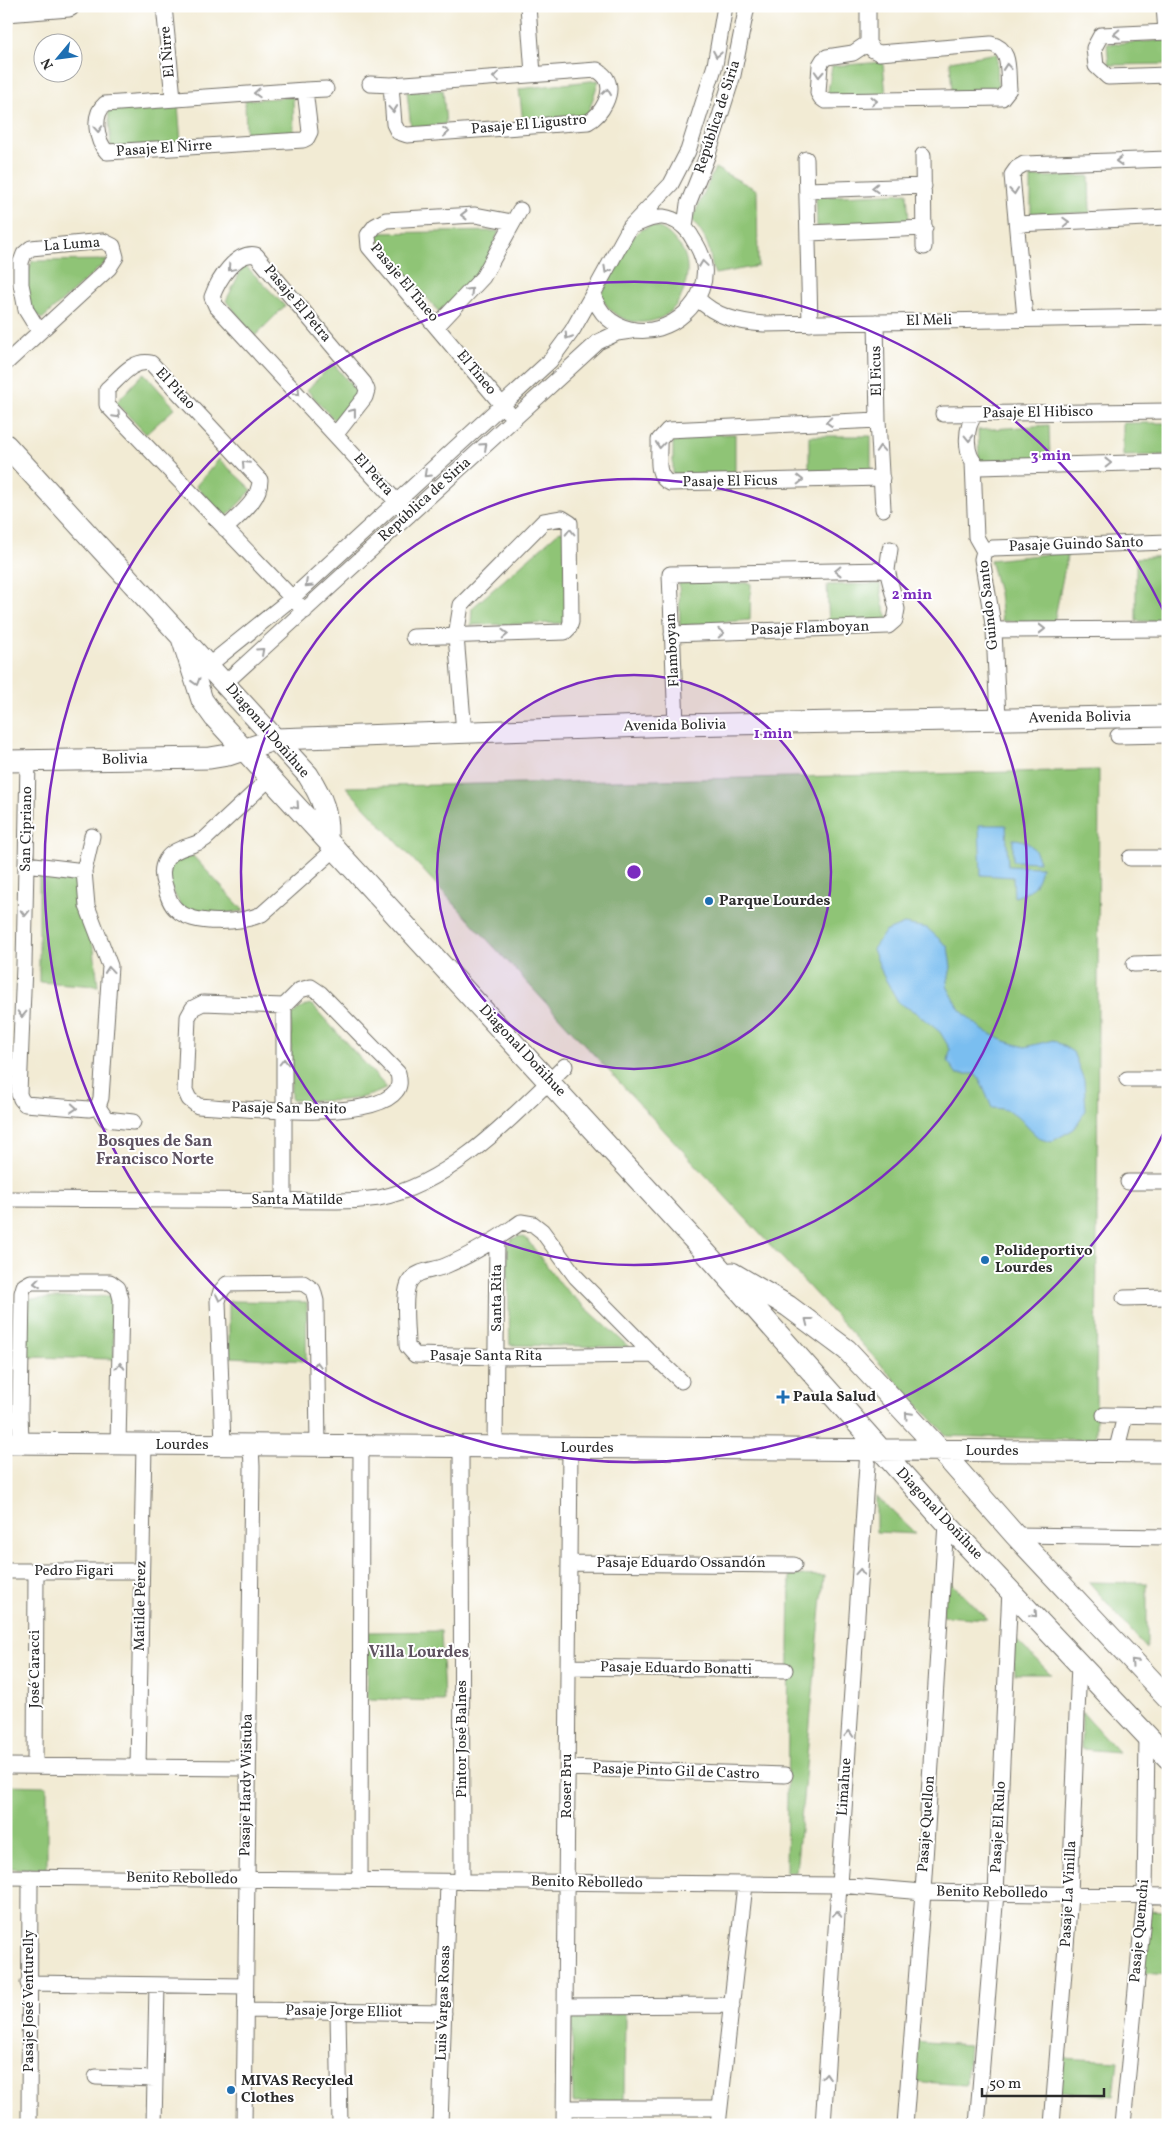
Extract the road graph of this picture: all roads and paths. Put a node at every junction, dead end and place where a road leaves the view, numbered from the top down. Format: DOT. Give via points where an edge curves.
graph roads {
  1 [pos="69,6"];
  2 [pos="164,6"];
  3 [pos="528,6"];
  4 [pos="725,6"];
  5 [pos="747,6"];
  6 [pos="868,6"];
  7 [pos="1164,6"];
  8 [pos="6,11"];
  9 [pos="1167,32"];
  10 [pos="868,43"];
  11 [pos="533,74"];
  12 [pos="1168,75"];
  13 [pos="370,84"];
  14 [pos="391,85"];
  15 [pos="326,89"];
  16 [pos="306,90"];
  17 [pos="173,98"];
  18 [pos="923,155"];
  19 [pos="806,159"];
  20 [pos="1168,159"];
  21 [pos="924,186"];
  22 [pos="807,190"];
  23 [pos="1168,217"];
  24 [pos="1017,224"];
  25 [pos="630,227"];
  26 [pos="685,227"];
  27 [pos="925,228"];
  28 [pos="809,233"];
  29 [pos="924,247"];
  30 [pos="593,294"];
  31 [pos="697,298"];
  32 [pos="1168,317"];
  33 [pos="1026,318"];
  34 [pos="876,322"];
  35 [pos="810,324"];
  36 [pos="437,326"];
  37 [pos="633,330"];
  38 [pos="39,332"];
  39 [pos="6,363"];
  40 [pos="502,405"];
  41 [pos="1168,411"];
  42 [pos="943,414"];
  43 [pos="976,414"];
  44 [pos="514,419"];
  45 [pos="878,420"];
  46 [pos="336,434"];
  47 [pos="6,445"];
  48 [pos="973,462"];
  49 [pos="1168,462"];
  50 [pos="882,478"];
  51 [pos="397,502"];
  52 [pos="883,509"];
  53 [pos="409,515"];
  54 [pos="225,529"];
  55 [pos="1168,542"];
  56 [pos="890,549"];
  57 [pos="984,551"];
  58 [pos="887,570"];
  59 [pos="292,598"];
  60 [pos="304,611"];
  61 [pos="1168,628"];
  62 [pos="994,630"];
  63 [pos="672,634"];
  64 [pos="181,635"];
  65 [pos="456,636"];
  66 [pos="413,637"];
  67 [pos="209,665"];
  68 [pos="225,684"];
  69 [pos="1168,716"];
  70 [pos="998,719"];
  71 [pos="676,725"];
  72 [pos="464,732"];
  73 [pos="1168,735"];
  74 [pos="1118,736"];
  75 [pos="276,739"];
  76 [pos="243,749"];
  77 [pos="6,761"];
  78 [pos="28,761"];
  79 [pos="270,778"];
  80 [pos="92,836"];
  81 [pos="331,844"];
  82 [pos="1130,858"];
  83 [pos="1168,858"];
  84 [pos="26,864"];
  85 [pos="84,871"];
  86 [pos="1168,963"];
  87 [pos="1134,964"];
  88 [pos="284,1006"];
  89 [pos="565,1066"];
  90 [pos="1127,1079"];
  91 [pos="1168,1079"];
  92 [pos="549,1081"];
  93 [pos="98,1106"];
  94 [pos="284,1111"];
  95 [pos="133,1122"];
  96 [pos="1128,1182"];
  97 [pos="1168,1182"];
  98 [pos="6,1199"];
  99 [pos="284,1201"];
  100 [pos="497,1239"];
  101 [pos="716,1264"];
  102 [pos="1168,1297"];
  103 [pos="1124,1298"];
  104 [pos="653,1355"];
  105 [pos="496,1357"];
  106 [pos="681,1381"];
  107 [pos="1104,1416"];
  108 [pos="1125,1416"];
  109 [pos="1168,1416"];
  110 [pos="14,1443"];
  111 [pos="118,1444"];
  112 [pos="144,1444"];
  113 [pos="223,1445"];
  114 [pos="250,1445"];
  115 [pos="318,1446"];
  116 [pos="362,1446"];
  117 [pos="461,1447"];
  118 [pos="495,1447"];
  119 [pos="570,1448"];
  120 [pos="874,1450"];
  121 [pos="941,1451"];
  122 [pos="1116,1452"];
  123 [pos="1168,1452"];
  124 [pos="946,1523"];
  125 [pos="1015,1535"];
  126 [pos="1168,1537"];
  127 [pos="569,1563"];
  128 [pos="794,1564"];
  129 [pos="6,1571"];
  130 [pos="36,1571"];
  131 [pos="141,1571"];
  132 [pos="1010,1590"];
  133 [pos="1079,1663"];
  134 [pos="568,1667"];
  135 [pos="784,1670"];
  136 [pos="1168,1698"];
  137 [pos="1147,1736"];
  138 [pos="1168,1758"];
  139 [pos="6,1766"];
  140 [pos="35,1766"];
  141 [pos="138,1767"];
  142 [pos="248,1768"];
  143 [pos="567,1768"];
  144 [pos="785,1775"];
  145 [pos="6,1877"];
  146 [pos="30,1877"];
  147 [pos="246,1880"];
  148 [pos="360,1881"];
  149 [pos="455,1882"];
  150 [pos="566,1883"];
  151 [pos="745,1885"];
  152 [pos="839,1885"];
  153 [pos="923,1892"];
  154 [pos="996,1893"];
  155 [pos="1070,1895"];
  156 [pos="1145,1896"];
  157 [pos="1168,1896"];
  158 [pos="28,1983"];
  159 [pos="157,1985"];
  160 [pos="245,1986"];
  161 [pos="732,2005"];
  162 [pos="565,2006"];
  163 [pos="245,2010"];
  164 [pos="338,2012"];
  165 [pos="444,2013"];
  166 [pos="96,2077"];
  167 [pos="155,2079"];
  168 [pos="564,2108"];
  169 [pos="720,2108"];
  170 [pos="29,2125"];
  171 [pos="154,2125"];
  172 [pos="244,2125"];
  173 [pos="340,2125"];
  174 [pos="440,2125"];
  175 [pos="564,2125"];
  176 [pos="718,2125"];
  177 [pos="823,2125"];
  178 [pos="905,2125"];
  179 [pos="977,2125"];
  180 [pos="1052,2125"];
  181 [pos="1123,2125"];
  1 -- 8 [label="street"];
  2 -- 17 [label="street, El Ñirre"];
  3 -- 11 [label="street"];
  4 -- 25 [label="street, República de Siria, one-way" via="715,65 688,151 671,184"];
  5 -- 26 [label="street, República de Siria" via="733,75 688,204"];
  6 -- 10 [label="street"];
  7 -- 9 [label="street"];
  9 -- 12 [label="street, one-way" via="1101,35 1094,48 1096,66 1108,77"];
  10 -- 10 [label="street, one-way" via="853,54 823,60 818,93 825,102 1002,98 1009,89 1006,54 1000,46 991,44 880,53"];
  11 -- 14 [label="street, Pasaje El Ligustro, one-way"];
  14 -- 11 [label="street, Pasaje El Ligustro, one-way" via="394,124 398,132 407,135 588,122 604,106 609,88 606,77 597,70"];
  13 -- 14 [label="street, Pasaje El Ligustro"];
  15 -- 16 [label="street, Pasaje El Ñirre"];
  16 -- 17 [label="street, Pasaje El Ñirre, one-way"];
  17 -- 16 [label="street, Pasaje El Ñirre, one-way" via="105,104 97,115 102,148 107,152 303,140 310,132"];
  18 -- 21 [label="street"];
  19 -- 22 [label="street"];
  20 -- 24 [label="street, one-way" via="1024,164 1012,175"];
  21 -- 22 [label="street, one-way"];
  21 -- 27 [label="street"];
  22 -- 28 [label="street"];
  24 -- 23 [label="street, one-way"];
  24 -- 33 [label="street"];
  25 -- 26 [label="street" via="664,217"];
  25 -- 30 [label="street, one-way"];
  31 -- 26 [label="street, one-way" via="702,288 703,260"];
  27 -- 28 [label="street"];
  27 -- 29 [label="street"];
  28 -- 35 [label="street"];
  30 -- 37 [label="street" via="598,309 610,321"];
  30 -- 40 [label="street, República de Siria, one-way" via="560,350"];
  31 -- 35 [label="street, El Meli" via="707,308 740,322"];
  31 -- 37 [label="street" via="691,308 671,323 647,332"];
  32 -- 33 [label="street, El Meli"];
  33 -- 34 [label="street, El Meli"];
  34 -- 35 [label="street, El Meli"];
  34 -- 45 [label="street, El Ficus"];
  36 -- 36 [label="street, Pasaje El Tineo, one-way" via="483,277 516,216 386,220 368,235 369,247"];
  36 -- 40 [label="street, El Tineo"];
  37 -- 44 [label="street, República de Siria" via="598,342"];
  38 -- 38 [label="street, La Luma" via="26,310 21,284 24,254 31,248 104,242 114,246 116,257 109,268"];
  38 -- 39 [label="street, La Luma"];
  40 -- 44 [label="street, El Tineo"];
  40 -- 51 [label="street, República de Siria, one-way"];
  41 -- 43 [label="street, Pasaje El Hibisco"];
  42 -- 43 [label="street"];
  43 -- 48 [label="street, Pasaje El Hibisco, one-way" via="968,425 969,455"];
  53 -- 44 [label="street, República de Siria, one-way"];
  50 -- 45 [label="street, El Ficus, one-way"];
  45 -- 50 [label="street, Pasaje El Ficus, one-way" via="668,430 659,440 660,475 670,483"];
  46 -- 46 [label="street, Pasaje El Petra, one-way" via="365,396 364,383 256,255 242,255 215,289 212,297 216,306"];
  46 -- 51 [label="street, El Petra"];
  47 -- 64 [label="street, Diagonal Doñihue"];
  48 -- 49 [label="street, one-way" via="980,466"];
  48 -- 57 [label="street, Guindo Santo" via="976,537"];
  50 -- 52 [label="street, El Ficus"];
  51 -- 53 [label="street, El Petra"];
  51 -- 59 [label="street, República de Siria, one-way"];
  53 -- 60 [label="street, República de Siria"];
  54 -- 54 [label="street, El Pitao, one-way" via="257,496 260,480 150,364 135,364 107,389 107,406"];
  54 -- 59 [label="street, El Pitao"];
  55 -- 57 [label="street, Pasaje Guindo Santo" via="992,548"];
  56 -- 58 [label="street, Pasaje Flamboyan"];
  57 -- 62 [label="street, Guindo Santo" via="982,559"];
  63 -- 58 [label="street, Pasaje Flamboyan, one-way" via="888,626 895,620 897,610"];
  58 -- 63 [label="street, Flamboyan, one-way" via="670,574"];
  59 -- 60 [label="street, El Pitao"];
  59 -- 67 [label="street, República de Siria"];
  68 -- 60 [label="street, República de Siria, one-way"];
  62 -- 61 [label="street, one-way"];
  62 -- 70 [label="street, Guindo Santo"];
  63 -- 71 [label="street, Flamboyan"];
  64 -- 67 [label="street, Diagonal Doñihue"];
  64 -- 76 [label="street, Diagonal Doñihue, one-way" via="202,700"];
  65 -- 65 [label="street, one-way" via="564,632 569,628 570,523 562,518 544,520 461,605"];
  65 -- 66 [label="street"];
  65 -- 72 [label="street"];
  67 -- 68 [label="street, Diagonal Doñihue"];
  68 -- 75 [label="street, Diagonal Doñihue"];
  69 -- 70 [label="street, Avenida Bolivia"];
  70 -- 71 [label="street, Avenida Bolivia"];
  71 -- 72 [label="street, Avenida Bolivia"];
  72 -- 75 [label="street, Avenida Bolivia"];
  73 -- 74 [label="street"];
  75 -- 76 [label="street, Avenida Bolivia"];
  75 -- 81 [label="street, Diagonal Doñihue" via="308,775 321,796"];
  76 -- 78 [label="street, Bolivia" via="210,758"];
  76 -- 79 [label="street, Diagonal Doñihue"];
  77 -- 78 [label="street, Bolivia"];
  78 -- 84 [label="street, San Cipriano"];
  79 -- 81 [label="street, Diagonal Doñihue, one-way"];
  79 -- 81 [label="street" via="205,839 178,850 166,859 162,871 164,884 167,896 177,910 191,918 215,921 240,921 262,914"];
  80 -- 85 [label="street"];
  81 -- 92 [label="street, Diagonal Doñihue"];
  82 -- 83 [label="street"];
  84 -- 85 [label="street"];
  84 -- 93 [label="street, San Cipriano, one-way" via="21,1100 25,1104 89,1109"];
  93 -- 85 [label="street, one-way" via="110,966 90,917"];
  86 -- 87 [label="street"];
  94 -- 88 [label="street, one-way"];
  88 -- 94 [label="street, Pasaje San Benito" via="203,1003 193,1008 188,1017 185,1090 189,1099 198,1106"];
  88 -- 94 [label="street, Pasaje San Benito" via="300,990 310,987 320,993 398,1073 400,1083 396,1092 367,1107"];
  89 -- 92 [label="street, Santa Matilde"];
  90 -- 91 [label="street"];
  92 -- 99 [label="street, Santa Matilde" via="478,1147 429,1180 380,1198"];
  92 -- 101 [label="street, Diagonal Doñihue"];
  93 -- 95 [label="street" via="106,1119"];
  94 -- 99 [label="street"];
  96 -- 97 [label="street"];
  98 -- 99 [label="street, Santa Matilde"];
  100 -- 104 [label="street, Pasaje Santa Rita" via="521,1222 533,1224 542,1231 576,1277"];
  100 -- 105 [label="street, Santa Rita"];
  100 -- 105 [label="street, Pasaje Santa Rita" via="456,1262 418,1274 406,1290 407,1346 410,1352 415,1355"];
  101 -- 120 [label="street, Diagonal Doñihue"];
  121 -- 101 [label="street, Diagonal Doñihue, one-way" via="847,1350 788,1306"];
  102 -- 103 [label="street"];
  104 -- 105 [label="street, Pasaje Santa Rita"];
  104 -- 106 [label="street, Pasaje Santa Rita"];
  105 -- 118 [label="street, Santa Rita"];
  107 -- 108 [label="street"];
  108 -- 109 [label="street"];
  108 -- 122 [label="street"];
  110 -- 111 [label="street, Lourdes"];
  111 -- 110 [label="street, one-way" via="121,1299 118,1288 110,1282 31,1282 24,1286 20,1402"];
  111 -- 112 [label="street, Lourdes"];
  112 -- 113 [label="street, Lourdes"];
  112 -- 131 [label="street, Matilde Pérez"];
  113 -- 114 [label="street, Lourdes"];
  115 -- 113 [label="street, one-way" via="316,1301 313,1290 303,1283 227,1284 221,1291 218,1301"];
  114 -- 115 [label="street, Lourdes"];
  114 -- 142 [label="street, Pasaje Hardy Wistuba"];
  115 -- 116 [label="street, Lourdes"];
  116 -- 117 [label="street, Lourdes"];
  116 -- 148 [label="street"];
  117 -- 118 [label="street, Lourdes"];
  117 -- 149 [label="street, Pintor José Balnes"];
  118 -- 119 [label="street, Lourdes"];
  119 -- 120 [label="street, Lourdes"];
  119 -- 127 [label="street, Roser Bru"];
  120 -- 121 [label="street, Lourdes"];
  120 -- 124 [label="street, Diagonal Doñihue"];
  152 -- 120 [label="street, Limahue, one-way"];
  121 -- 122 [label="street, Lourdes"];
  121 -- 125 [label="street, Diagonal Doñihue"];
  122 -- 123 [label="street, Lourdes"];
  124 -- 132 [label="street, Diagonal Doñihue"];
  124 -- 153 [label="street, Pasaje Quellon"];
  125 -- 126 [label="street"];
  136 -- 125 [label="street, Diagonal Doñihue, one-way"];
  127 -- 128 [label="street, Pasaje Eduardo Ossandón"];
  127 -- 134 [label="street, Roser Bru"];
  129 -- 130 [label="street, Pedro Figari"];
  130 -- 131 [label="street, Pedro Figari"];
  130 -- 140 [label="street, José Caracci"];
  131 -- 141 [label="street, Matilde Pérez"];
  132 -- 133 [label="street, Diagonal Doñihue, one-way"];
  132 -- 154 [label="street, Pasaje El Rulo"];
  133 -- 137 [label="street, Diagonal Doñihue"];
  133 -- 155 [label="street, Pasaje La Vinilla"];
  134 -- 135 [label="street, Pasaje Eduardo Bonatti"];
  134 -- 143 [label="street, Roser Bru"];
  137 -- 138 [label="street, Diagonal Doñihue"];
  137 -- 156 [label="street, Pasaje Quemchi"];
  139 -- 140 [label="street"];
  140 -- 141 [label="street"];
  141 -- 142 [label="street"];
  142 -- 147 [label="street, Pasaje Hardy Wistuba"];
  143 -- 144 [label="street, Pasaje Pinto Gil de Castro"];
  143 -- 150 [label="street, Roser Bru"];
  145 -- 146 [label="street, Benito Rebolledo"];
  146 -- 147 [label="street, Benito Rebolledo"];
  146 -- 158 [label="street, Pasaje José Venturelly"];
  147 -- 148 [label="street, Benito Rebolledo"];
  147 -- 160 [label="street, Pasaje Hardy Wistuba"];
  148 -- 149 [label="street, Benito Rebolledo"];
  149 -- 150 [label="street, Benito Rebolledo"];
  149 -- 165 [label="street, Luis Vargas Rosas"];
  150 -- 151 [label="street, Benito Rebolledo"];
  150 -- 162 [label="street, Roser Bru"];
  151 -- 152 [label="street, Benito Rebolledo"];
  151 -- 161 [label="street"];
  152 -- 153 [label="street, Benito Rebolledo"];
  177 -- 152 [label="street, Limahue, one-way"];
  153 -- 154 [label="street, Benito Rebolledo"];
  153 -- 178 [label="street, Pasaje Quellon"];
  154 -- 155 [label="street, Benito Rebolledo"];
  154 -- 179 [label="street, Pasaje El Rulo"];
  155 -- 156 [label="street, Benito Rebolledo"];
  155 -- 180 [label="street, Pasaje La Vinilla"];
  156 -- 157 [label="street, Benito Rebolledo"];
  156 -- 181 [label="street, Pasaje Quemchi"];
  158 -- 159 [label="street"];
  158 -- 170 [label="street, Pasaje José Venturelly"];
  159 -- 160 [label="street"];
  159 -- 167 [label="street"];
  160 -- 163 [label="street, Pasaje Hardy Wistuba"];
  161 -- 162 [label="street"];
  161 -- 169 [label="street"];
  162 -- 168 [label="street, Roser Bru"];
  163 -- 164 [label="street, Pasaje Jorge Elliot"];
  163 -- 172 [label="street, Pasaje Hardy Wistuba"];
  164 -- 165 [label="street, Pasaje Jorge Elliot"];
  164 -- 173 [label="street"];
  165 -- 174 [label="street, Luis Vargas Rosas"];
  166 -- 167 [label="street"];
  167 -- 171 [label="street"];
  168 -- 169 [label="street"];
  168 -- 175 [label="street, Roser Bru"];
  169 -- 176 [label="street"];
}
